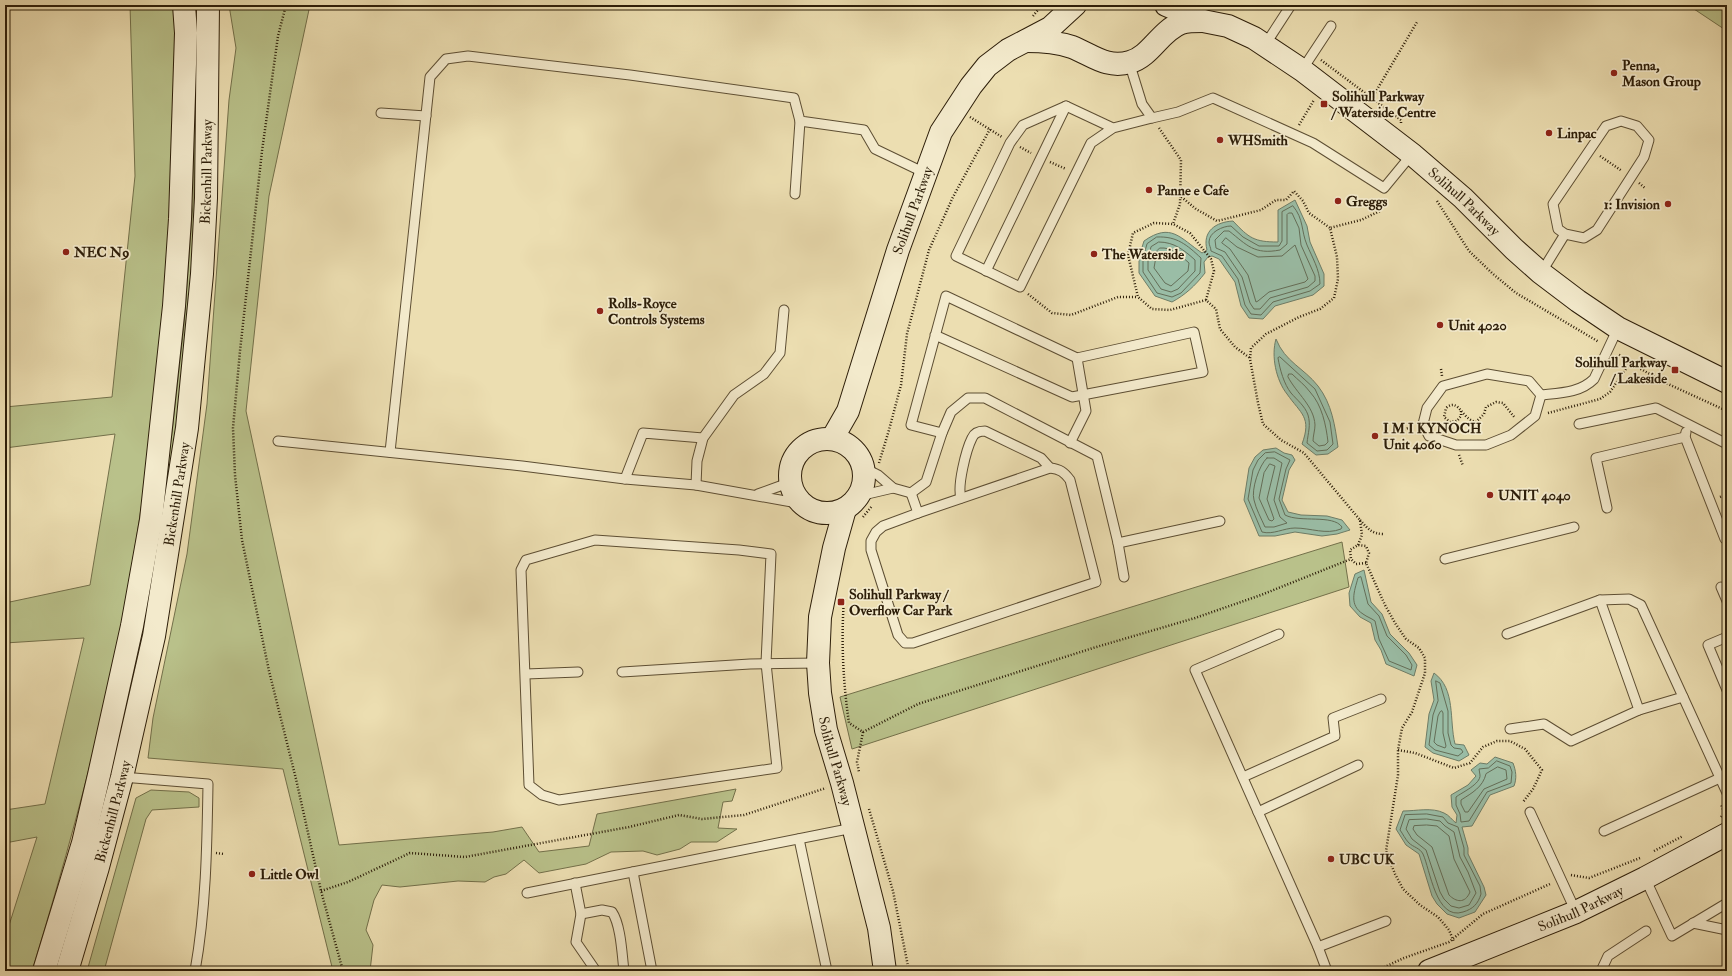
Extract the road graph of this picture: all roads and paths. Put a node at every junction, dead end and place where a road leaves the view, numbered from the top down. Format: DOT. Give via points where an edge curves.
graph roads {
  1 [pos="184,5"];
  2 [pos="208,5"];
  3 [pos="286,5"];
  4 [pos="1042,5"];
  5 [pos="1076,5"];
  6 [pos="1156,5"];
  7 [pos="1166,5"];
  8 [pos="1291,5"];
  9 [pos="1202,21"];
  10 [pos="1417,22"];
  11 [pos="1331,26"];
  12 [pos="1027,31"];
  13 [pos="1265,45"];
  14 [pos="1150,48"];
  15 [pos="1092,57"];
  16 [pos="1130,62"];
  17 [pos="1302,70"];
  18 [pos="1322,86"];
  19 [pos="1372,98"];
  20 [pos="1066,106"];
  21 [pos="956,109"];
  22 [pos="381,113"];
  23 [pos="426,116"];
  24 [pos="1152,118"];
  25 [pos="800,121"];
  26 [pos="1112,128"];
  27 [pos="990,129"];
  28 [pos="1294,134"];
  29 [pos="1573,136"];
  30 [pos="1010,143"];
  31 [pos="1590,149"];
  32 [pos="1412,154"];
  33 [pos="1042,158"];
  34 [pos="925,173"];
  35 [pos="1075,173"];
  36 [pos="1631,177"];
  37 [pos="1384,188"];
  38 [pos="1645,188"];
  39 [pos="795,194"];
  40 [pos="1179,195"];
  41 [pos="1436,200"];
  42 [pos="1173,224"];
  43 [pos="1330,228"];
  44 [pos="1565,234"];
  45 [pos="986,271"];
  46 [pos="1541,273"];
  47 [pos="1020,287"];
  48 [pos="1138,297"];
  49 [pos="1206,300"];
  50 [pos="784,310"];
  51 [pos="1618,328"];
  52 [pos="935,335"];
  53 [pos="1609,348"];
  54 [pos="1077,358"];
  55 [pos="1250,359"];
  56 [pos="1630,363"];
  57 [pos="1727,382"];
  58 [pos="1541,395"];
  59 [pos="1083,396"];
  60 [pos="1461,411"];
  61 [pos="1727,411"];
  62 [pos="1534,416"];
  63 [pos="1579,424"];
  64 [pos="1687,425"];
  65 [pos="1521,427"];
  66 [pos="942,433"];
  67 [pos="1685,437"];
  68 [pos="703,438"];
  69 [pos="278,441"];
  70 [pos="841,443"];
  71 [pos="1070,443"];
  72 [pos="1727,444"];
  73 [pos="390,452"];
  74 [pos="872,468"];
  75 [pos="1050,468"];
  76 [pos="624,479"];
  77 [pos="791,482"];
  78 [pos="696,485"];
  79 [pos="893,488"];
  80 [pos="911,493"];
  81 [pos="756,495"];
  82 [pos="961,498"];
  83 [pos="808,507"];
  84 [pos="854,508"];
  85 [pos="1608,508"];
  86 [pos="918,513"];
  87 [pos="1360,520"];
  88 [pos="1220,521"];
  89 [pos="1574,527"];
  90 [pos="1384,534"];
  91 [pos="1727,538"];
  92 [pos="1118,543"];
  93 [pos="1358,545"];
  94 [pos="834,548"];
  95 [pos="1351,559"];
  96 [pos="1444,559"];
  97 [pos="1366,563"];
  98 [pos="1124,577"];
  99 [pos="1721,587"];
  100 [pos="844,596"];
  101 [pos="1600,600"];
  102 [pos="1727,600"];
  103 [pos="1279,634"];
  104 [pos="1506,634"];
  105 [pos="1727,637"];
  106 [pos="766,663"];
  107 [pos="818,663"];
  108 [pos="578,672"];
  109 [pos="622,672"];
  110 [pos="526,674"];
  111 [pos="1727,690"];
  112 [pos="1683,697"];
  113 [pos="1381,699"];
  114 [pos="1639,710"];
  115 [pos="1510,729"];
  116 [pos="863,732"];
  117 [pos="1398,750"];
  118 [pos="1358,765"];
  119 [pos="122,777"];
  120 [pos="1243,777"];
  121 [pos="1720,778"];
  122 [pos="842,783"];
  123 [pos="1727,793"];
  124 [pos="868,807"];
  125 [pos="1258,812"];
  126 [pos="1530,812"];
  127 [pos="853,828"];
  128 [pos="1604,831"];
  129 [pos="1727,834"];
  130 [pos="798,839"];
  131 [pos="633,872"];
  132 [pos="1646,878"];
  133 [pos="575,883"];
  134 [pos="321,891"];
  135 [pos="527,893"];
  136 [pos="1727,903"];
  137 [pos="1576,912"];
  138 [pos="581,914"];
  139 [pos="1386,921"];
  140 [pos="1694,923"];
  141 [pos="1727,930"];
  142 [pos="1646,931"];
  143 [pos="1318,947"];
  144 [pos="1462,962"];
  145 [pos="44,971"];
  146 [pos="67,971"];
  147 [pos="195,971"];
  148 [pos="343,971"];
  149 [pos="596,971"];
  150 [pos="624,971"];
  151 [pos="652,971"];
  152 [pos="827,971"];
  153 [pos="885,971"];
  154 [pos="909,971"];
  155 [pos="1327,971"];
  156 [pos="1430,971"];
  157 [pos="1601,971"];
  1 -- 145 [label="street, Bickenhill Parkway" via="186,33 180,219 174,306 151,520 132,626 81,850"];
  2 -- 119 [label="street, Bickenhill Parkway" via="206,198 202,274 187,428 154,636"];
  3 -- 134 [label="path" via="278,36 262,151 233,428 242,540 269,671"];
  4 -- 12 [label="path"];
  5 -- 12 [label="street, Solihull Parkway" via="1050,28"];
  5 -- 15 [label="street" via="1074,27 1077,40 1084,51"];
  6 -- 14 [label="street" via="1160,18 1158,32"];
  7 -- 9 [label="street"];
  8 -- 13 [label="lane"];
  9 -- 13 [label="street, Solihull Parkway" via="1228,26"];
  9 -- 14 [label="street" via="1181,23"];
  10 -- 19 [label="path"];
  11 -- 17 [label="lane"];
  12 -- 15 [label="street" via="1049,42 1072,47"];
  12 -- 21 [label="street, Solihull Parkway" via="987,66"];
  13 -- 17 [label="street, Solihull Parkway"];
  14 -- 16 [label="street"];
  15 -- 16 [label="street" via="1105,63"];
  16 -- 24 [label="lane" via="1142,104"];
  17 -- 18 [label="street, Solihull Parkway"];
  18 -- 28 [label="path"];
  18 -- 32 [label="street, Solihull Parkway"];
  20 -- 26 [label="lane"];
  20 -- 30 [label="lane" via="1023,126"];
  20 -- 33 [label="lane"];
  21 -- 27 [label="path"];
  21 -- 34 [label="street, Solihull Parkway" via="941,132"];
  22 -- 23 [label="lane"];
  23 -- 25 [label="lane" via="430,77 446,59 468,56 794,98"];
  23 -- 73 [label="lane"];
  24 -- 26 [label="lane"];
  24 -- 28 [label="lane" via="1178,112 1213,98"];
  24 -- 40 [label="path" via="1181,160"];
  25 -- 34 [label="lane" via="864,130 875,150"];
  25 -- 39 [label="lane"];
  26 -- 35 [label="lane" via="1092,143"];
  27 -- 30 [label="path"];
  27 -- 74 [label="path" via="953,197 929,250 907,334 901,385 890,430 878,462"];
  28 -- 37 [label="lane" via="1313,143"];
  29 -- 31 [label="path"];
  30 -- 33 [label="path"];
  30 -- 45 [label="lane" via="956,256"];
  31 -- 36 [label="path"];
  31 -- 36 [label="lane" via="1606,126 1621,121 1637,126 1649,140 1644,157"];
  31 -- 44 [label="lane" via="1553,204 1558,229"];
  32 -- 37 [label="lane"];
  32 -- 46 [label="street, Solihull Parkway" via="1463,198"];
  33 -- 35 [label="path"];
  33 -- 45 [label="lane"];
  34 -- 70 [label="street, Solihull Parkway" via="898,250 848,411"];
  35 -- 47 [label="lane"];
  36 -- 38 [label="path"];
  36 -- 44 [label="lane" via="1597,230 1584,238"];
  37 -- 43 [label="path" via="1385,202 1380,211 1361,220"];
  40 -- 42 [label="path" via="1180,204"];
  40 -- 43 [label="path" via="1217,221 1261,210 1276,200 1286,200 1294,191 1304,201 1309,213"];
  41 -- 53 [label="path" via="1469,251 1492,274 1516,293"];
  42 -- 48 [label="path" via="1154,223 1133,233 1128,255"];
  42 -- 49 [label="path" via="1190,233 1211,259 1214,271"];
  43 -- 55 [label="path" via="1337,257 1338,279 1334,298 1320,309 1266,334 1251,348"];
  44 -- 46 [label="lane"];
  45 -- 47 [label="lane"];
  46 -- 51 [label="street, Solihull Parkway"];
  47 -- 48 [label="path" via="1052,313 1071,315 1118,297"];
  48 -- 49 [label="path" via="1152,309 1170,310"];
  49 -- 55 [label="path" via="1216,309 1220,329"];
  50 -- 68 [label="lane" via="780,353 764,374 734,395"];
  51 -- 53 [label="lane"];
  51 -- 57 [label="street, Solihull Parkway"];
  52 -- 54 [label="lane" via="946,296"];
  52 -- 59 [label="lane" via="1072,398"];
  52 -- 66 [label="lane" via="911,424"];
  53 -- 56 [label="path"];
  53 -- 58 [label="lane" via="1594,379 1588,385 1576,390"];
  54 -- 59 [label="lane"];
  54 -- 59 [label="lane" via="1194,332 1203,372"];
  55 -- 87 [label="path" via="1264,424 1281,440 1304,453"];
  56 -- 61 [label="path"];
  56 -- 62 [label="path" via="1610,392 1600,399"];
  58 -- 62 [label="lane"];
  58 -- 65 [label="lane" via="1529,381 1487,374 1466,378 1443,386 1427,408 1423,424 1429,436 1456,445 1486,445 1511,435"];
  59 -- 71 [label="lane" via="1086,411"];
  60 -- 60 [label="path" via="1457,406 1450,405 1444,411 1444,417 1450,422 1457,421"];
  60 -- 65 [label="path" via="1469,421 1476,422 1486,407 1496,402 1503,404"];
  62 -- 65 [label="lane"];
  63 -- 64 [label="lane" via="1656,408"];
  64 -- 67 [label="lane"];
  64 -- 72 [label="lane"];
  66 -- 71 [label="lane" via="951,412 956,407 968,398 985,398"];
  66 -- 80 [label="lane" via="926,482"];
  67 -- 85 [label="lane" via="1596,458"];
  67 -- 91 [label="lane" via="1725,539"];
  68 -- 76 [label="lane" via="642,433"];
  68 -- 78 [label="lane" via="697,461"];
  69 -- 73 [label="lane"];
  70 -- 74 [label="street"];
  70 -- 77 [label="street" via="823,439 812,442 794,460"];
  71 -- 92 [label="lane" via="1097,456"];
  73 -- 76 [label="lane"];
  74 -- 79 [label="lane"];
  74 -- 84 [label="street" via="864,480"];
  75 -- 82 [label="lane"];
  75 -- 82 [label="lane" via="1041,458 985,431 980,431 972,438 961,477"];
  75 -- 86 [label="lane" via="1064,472 1070,480 1096,582 912,643 905,643 898,635 871,550 871,541 883,526"];
  76 -- 78 [label="lane"];
  77 -- 81 [label="lane"];
  77 -- 83 [label="street" via="795,494"];
  78 -- 81 [label="lane"];
  79 -- 80 [label="lane"];
  79 -- 84 [label="lane" via="873,494"];
  79 -- 84 [label="path" via="889,502"];
  80 -- 86 [label="lane"];
  81 -- 83 [label="lane"];
  82 -- 86 [label="lane"];
  83 -- 84 [label="street" via="826,513"];
  83 -- 94 [label="street" via="826,529"];
  84 -- 94 [label="street, Solihull Parkway"];
  87 -- 90 [label="path" via="1370,532"];
  87 -- 93 [label="path" via="1362,535"];
  88 -- 92 [label="lane"];
  89 -- 96 [label="lane"];
  92 -- 98 [label="lane"];
  93 -- 95 [label="path" via="1350,550"];
  93 -- 97 [label="path" via="1366,546 1369,553"];
  94 -- 107 [label="street, Solihull Parkway" via="820,617"];
  95 -- 97 [label="path" via="1356,564"];
  95 -- 116 [label="path" via="1202,616 918,704"];
  97 -- 117 [label="path" via="1395,623 1406,639 1419,648 1425,658 1425,672 1412,712 1402,728"];
  99 -- 102 [label="lane"];
  100 -- 116 [label="path" via="842,624 849,723"];
  101 -- 104 [label="lane"];
  101 -- 112 [label="lane" via="1630,599 1641,605"];
  101 -- 114 [label="lane"];
  103 -- 120 [label="lane" via="1195,670"];
  105 -- 111 [label="lane" via="1708,645"];
  106 -- 107 [label="lane"];
  106 -- 109 [label="lane"];
  106 -- 110 [label="lane" via="777,768 559,800 542,795 529,785"];
  106 -- 110 [label="lane" via="771,554 594,540 526,560 521,570"];
  107 -- 122 [label="street, Solihull Parkway" via="826,730"];
  108 -- 110 [label="lane"];
  112 -- 114 [label="lane"];
  112 -- 121 [label="lane"];
  113 -- 120 [label="lane" via="1333,718 1335,736"];
  114 -- 115 [label="lane" via="1571,741 1544,724"];
  116 -- 122 [label="path" via="857,762 860,780"];
  117 -- 126 [label="path" via="1415,753 1454,768 1470,763 1483,747 1498,741 1510,741 1525,749 1542,770 1533,789 1518,809"];
  117 -- 144 [label="path" via="1398,775 1386,851 1403,889 1438,917 1449,930"];
  118 -- 125 [label="lane"];
  119 -- 146 [label="street, Bickenhill Parkway"];
  119 -- 147 [label="lane" via="208,784 204,903"];
  120 -- 125 [label="lane"];
  121 -- 123 [label="lane"];
  121 -- 128 [label="lane"];
  122 -- 127 [label="street, Solihull Parkway"];
  122 -- 134 [label="path" via="744,815 702,819 679,815 629,827 465,857 410,853 348,882"];
  124 -- 154 [label="path" via="893,891"];
  125 -- 143 [label="lane"];
  126 -- 137 [label="lane"];
  127 -- 130 [label="lane"];
  127 -- 153 [label="street, Solihull Parkway" via="879,928"];
  129 -- 132 [label="street, Solihull Parkway"];
  130 -- 131 [label="lane"];
  130 -- 152 [label="lane"];
  131 -- 133 [label="lane"];
  131 -- 151 [label="lane"];
  132 -- 137 [label="street, Solihull Parkway"];
  132 -- 140 [label="lane" via="1672,936"];
  133 -- 135 [label="lane"];
  133 -- 138 [label="lane"];
  134 -- 148 [label="path"];
  136 -- 140 [label="lane"];
  137 -- 144 [label="street, Solihull Parkway"];
  138 -- 149 [label="lane" via="576,942"];
  138 -- 150 [label="lane" via="602,910 612,912 617,925"];
  139 -- 143 [label="lane"];
  140 -- 141 [label="lane"];
  142 -- 157 [label="lane" via="1608,956"];
  143 -- 155 [label="lane"];
  144 -- 156 [label="street, Solihull Parkway"];
}
